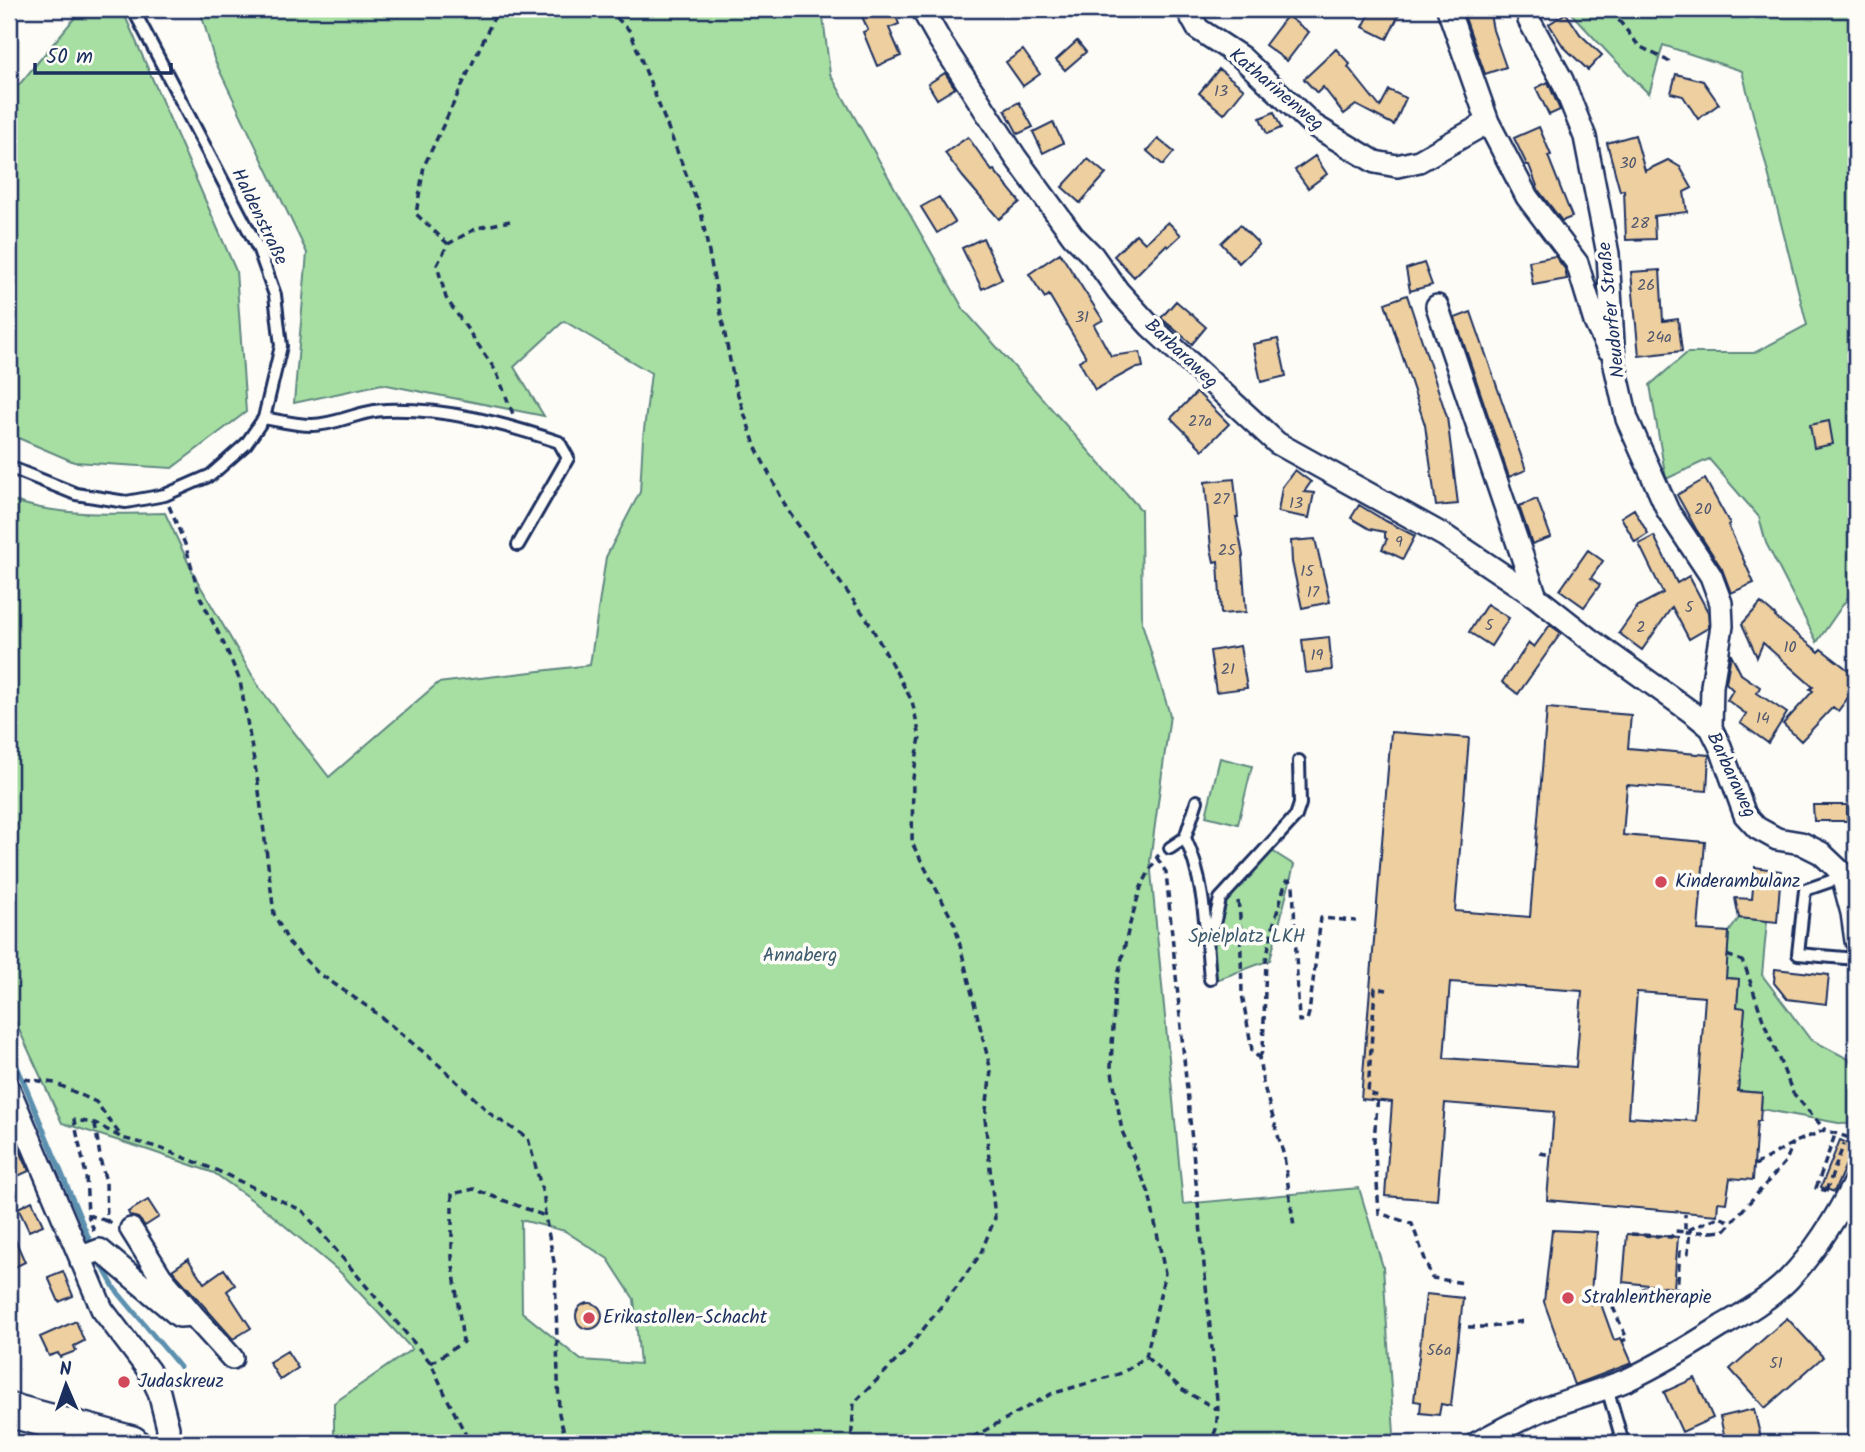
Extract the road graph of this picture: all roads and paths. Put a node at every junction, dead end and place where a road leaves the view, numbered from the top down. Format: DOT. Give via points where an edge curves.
graph roads {
  1 [pos="133,9"];
  2 [pos="498,9"];
  3 [pos="608,9"];
  4 [pos="922,9"];
  5 [pos="1187,9"];
  6 [pos="1448,9"];
  7 [pos="1528,9"];
  8 [pos="1615,9"];
  9 [pos="1672,63"];
  10 [pos="1488,122"];
  11 [pos="510,221"];
  12 [pos="448,244"];
  13 [pos="1437,306"];
  14 [pos="1614,361"];
  15 [pos="264,418"];
  16 [pos="519,429"];
  17 [pos="9,467"];
  18 [pos="165,495"];
  19 [pos="518,545"];
  20 [pos="1536,597"];
  21 [pos="1711,728"];
  22 [pos="1299,761"];
  23 [pos="1196,801"];
  24 [pos="1185,838"];
  25 [pos="1170,848"];
  26 [pos="1157,857"];
  27 [pos="1841,872"];
  28 [pos="1235,881"];
  29 [pos="1356,921"];
  30 [pos="1206,934"];
  31 [pos="1856,941"];
  32 [pos="1727,955"];
  33 [pos="1856,959"];
  34 [pos="1210,979"];
  35 [pos="1387,990"];
  36 [pos="1259,1058"];
  37 [pos="17,1084"];
  38 [pos="95,1123"];
  39 [pos="1825,1130"];
  40 [pos="1836,1132"];
  41 [pos="122,1138"];
  42 [pos="1856,1139"];
  43 [pos="1793,1143"];
  44 [pos="1844,1144"];
  45 [pos="1849,1152"];
  46 [pos="1540,1153"];
  47 [pos="1551,1155"];
  48 [pos="1755,1165"];
  49 [pos="1856,1179"];
  50 [pos="1685,1214"];
  51 [pos="88,1215"];
  52 [pos="545,1216"];
  53 [pos="107,1221"];
  54 [pos="1731,1222"];
  55 [pos="1294,1227"];
  56 [pos="131,1229"];
  57 [pos="1685,1232"];
  58 [pos="1631,1234"];
  59 [pos="89,1255"];
  60 [pos="1464,1283"];
  61 [pos="1592,1294"];
  62 [pos="1608,1296"];
  63 [pos="193,1315"];
  64 [pos="1524,1321"];
  65 [pos="1468,1327"];
  66 [pos="1622,1341"];
  67 [pos="1146,1357"];
  68 [pos="232,1359"];
  69 [pos="432,1363"];
  70 [pos="1606,1388"];
  71 [pos="9,1410"];
  72 [pos="1218,1410"];
  73 [pos="132,1443"];
  74 [pos="167,1443"];
  75 [pos="470,1443"];
  76 [pos="566,1443"];
  77 [pos="851,1443"];
  78 [pos="961,1443"];
  79 [pos="1211,1443"];
  80 [pos="1477,1443"];
  81 [pos="1623,1443"];
  1 -- 15 [label="lane, Haldenstraße" via="259,250 275,295 281,346"];
  2 -- 12 [label="path" via="425,166 416,214"];
  3 -- 77 [label="path" via="630,31 701,212 735,386 756,448 788,511 867,619 912,701 920,737 913,778 912,843 955,925 990,1071 985,1118 995,1219 980,1255 958,1285 906,1350 854,1403"];
  4 -- 20 [label="street, Barbaraweg" via="1024,169 1073,236 1150,326 1277,443 1445,536"];
  5 -- 10 [label="street, Katharinenweg" via="1198,29 1241,57 1314,125 1375,162 1397,166 1419,160"];
  6 -- 10 [label="street"];
  7 -- 14 [label="street, Neudorfer Straße" via="1529,20 1562,80 1585,137 1608,254"];
  8 -- 9 [label="path" via="1639,46"];
  10 -- 14 [label="street" via="1527,197 1577,263 1595,322"];
  11 -- 12 [label="path" via="477,229"];
  12 -- 16 [label="path" via="437,265 446,298 496,371"];
  13 -- 20 [label="street"];
  14 -- 21 [label="street, Neudorfer Straße" via="1627,419 1668,511 1711,576 1721,603"];
  15 -- 16 [label="lane" via="313,425 383,410 447,412"];
  15 -- 18 [label="lane, Haldenstraße" via="246,444 211,475"];
  16 -- 19 [label="lane" via="559,442 568,458"];
  17 -- 18 [label="lane, Haldenstraße" via="76,494 126,502"];
  18 -- 52 [label="path" via="200,597 240,681 274,914 289,943 317,972 375,1012 493,1116 528,1138"];
  20 -- 21 [label="street, Barbaraweg"];
  21 -- 27 [label="street, Barbaraweg" via="1745,815 1777,839 1821,853"];
  22 -- 28 [label="lane" via="1296,816"];
  23 -- 24 [label="lane"];
  24 -- 25 [label="lane"];
  24 -- 30 [label="lane" via="1193,855"];
  25 -- 26 [label="path"];
  26 -- 67 [label="path" via="1141,887 1126,939 1115,989 1111,1066 1122,1131 1149,1193 1165,1273"];
  26 -- 72 [label="path" via="1166,872"];
  27 -- 31 [label="street"];
  27 -- 33 [label="lane" via="1831,881 1805,890 1798,954"];
  28 -- 30 [label="lane" via="1220,900 1214,924"];
  28 -- 36 [label="path" via="1242,994 1252,1049"];
  29 -- 36 [label="path" via="1321,918 1309,1013 1307,1020 1299,1021 1293,884 1286,881 1266,960"];
  30 -- 34 [label="lane"];
  32 -- 39 [label="path" via="1742,961 1793,1093"];
  35 -- 60 [label="path" via="1375,988 1368,1093 1378,1096 1374,1139 1379,1213 1412,1224 1432,1278"];
  36 -- 55 [label="path" via="1284,1156"];
  37 -- 41 [label="path" via="55,1083 96,1102"];
  37 -- 59 [label="street"];
  38 -- 41 [label="path"];
  38 -- 51 [label="path" via="74,1120 86,1175"];
  38 -- 53 [label="path" via="106,1182"];
  39 -- 40 [label="path"];
  39 -- 43 [label="path"];
  40 -- 42 [label="path"];
  40 -- 44 [label="path" via="1816,1188 1826,1191"];
  41 -- 69 [label="path" via="216,1170 303,1211"];
  42 -- 45 [label="path"];
  43 -- 48 [label="path"];
  43 -- 54 [label="path" via="1786,1161"];
  46 -- 47 [label="path"];
  49 -- 70 [label="street" via="1812,1252 1786,1282 1693,1345"];
  50 -- 57 [label="path"];
  51 -- 53 [label="path"];
  51 -- 59 [label="path"];
  52 -- 69 [label="path" via="474,1189 452,1194 452,1258 463,1342"];
  52 -- 76 [label="path" via="555,1267 559,1414"];
  53 -- 56 [label="path" via="124,1234"];
  54 -- 57 [label="path, bridge" via="1724,1231"];
  54 -- 62 [label="path" via="1718,1217 1690,1229 1688,1253 1680,1252 1677,1291 1645,1287 1627,1296"];
  56 -- 63 [label="street" via="161,1277"];
  57 -- 58 [label="path" via="1675,1231 1671,1237"];
  59 -- 63 [label="street" via="179,1316"];
  59 -- 74 [label="street" via="102,1309 149,1371 159,1392"];
  61 -- 62 [label="path"];
  62 -- 66 [label="path" via="1627,1339"];
  63 -- 68 [label="street"];
  64 -- 65 [label="path"];
  67 -- 72 [label="path" via="1183,1390"];
  67 -- 78 [label="path" via="1122,1373 1051,1394"];
  69 -- 75 [label="path"];
  70 -- 80 [label="street" via="1546,1409"];
  70 -- 81 [label="lane"];
  71 -- 73 [label="main road"];
  72 -- 79 [label="path"];
}
